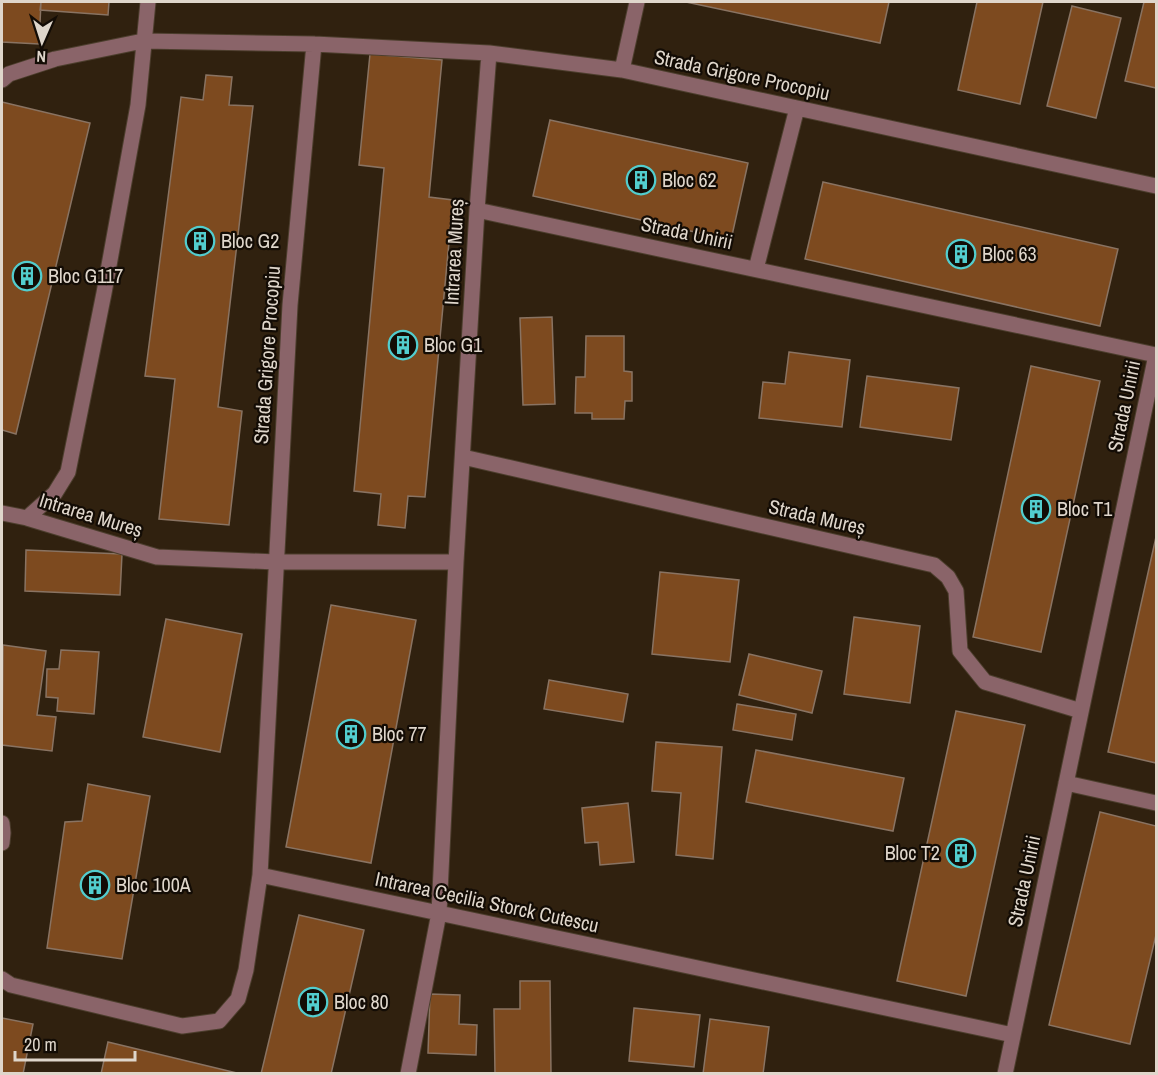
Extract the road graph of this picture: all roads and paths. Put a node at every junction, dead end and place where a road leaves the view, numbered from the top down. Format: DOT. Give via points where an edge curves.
graph roads {
  1 [pos="148,2"];
  2 [pos="637,2"];
  3 [pos="143,41"];
  4 [pos="314,44"];
  5 [pos="489,53"];
  6 [pos="622,70"];
  7 [pos="2,80"];
  8 [pos="797,108"];
  9 [pos="1156,186"];
  10 [pos="477,210"];
  11 [pos="756,269"];
  12 [pos="1156,355"];
  13 [pos="463,457"];
  14 [pos="2,513"];
  15 [pos="27,518"];
  16 [pos="276,562"];
  17 [pos="456,562"];
  18 [pos="1081,711"];
  19 [pos="1066,783"];
  20 [pos="1156,803"];
  21 [pos="2,823"];
  22 [pos="2,843"];
  23 [pos="260,875"];
  24 [pos="439,913"];
  25 [pos="2,979"];
  26 [pos="1013,1035"];
  27 [pos="408,1074"];
  28 [pos="1005,1074"];
  1 -- 3 [label="street"];
  2 -- 6 [label="street"];
  3 -- 4 [label="street, Strada Grigore Procopiu"];
  3 -- 7 [label="street, Strada Grigore Procopiu" via="55,59"];
  3 -- 15 [label="street" via="138,105 68,472 55,493"];
  4 -- 5 [label="street, Strada Grigore Procopiu"];
  4 -- 16 [label="street, Strada Grigore Procopiu" via="290,305"];
  5 -- 6 [label="street, Strada Grigore Procopiu"];
  5 -- 10 [label="street, Intrarea Mureș"];
  6 -- 8 [label="street, Strada Grigore Procopiu"];
  8 -- 9 [label="street, Strada Grigore Procopiu"];
  8 -- 11 [label="street"];
  10 -- 11 [label="street, Strada Unirii"];
  10 -- 13 [label="street, Intrarea Mureș"];
  11 -- 12 [label="street, Strada Unirii"];
  12 -- 18 [label="street, Strada Unirii"];
  13 -- 17 [label="street, Intrarea Mureș"];
  13 -- 18 [label="street, Strada Mureș" via="934,565 956,591 960,651 985,682"];
  14 -- 15 [label="street, Intrarea Mureș"];
  15 -- 16 [label="street, Intrarea Mureș" via="157,557"];
  16 -- 17 [label="street, Intrarea Mureș"];
  16 -- 23 [label="street"];
  17 -- 24 [label="street, Intrarea Mureș"];
  18 -- 19 [label="street, Strada Unirii"];
  19 -- 20 [label="street"];
  19 -- 26 [label="street, Strada Unirii"];
  21 -- 22 [label="street"];
  23 -- 24 [label="street, Intrarea Cecilia Storck Cutescu"];
  23 -- 25 [label="street" via="246,970 237,999 219,1021 182,1026 10,986"];
  24 -- 26 [label="street, Intrarea Cecilia Storck Cutescu"];
  24 -- 27 [label="street, Intrarea Mureș"];
  26 -- 28 [label="street, Strada Unirii"];
}
